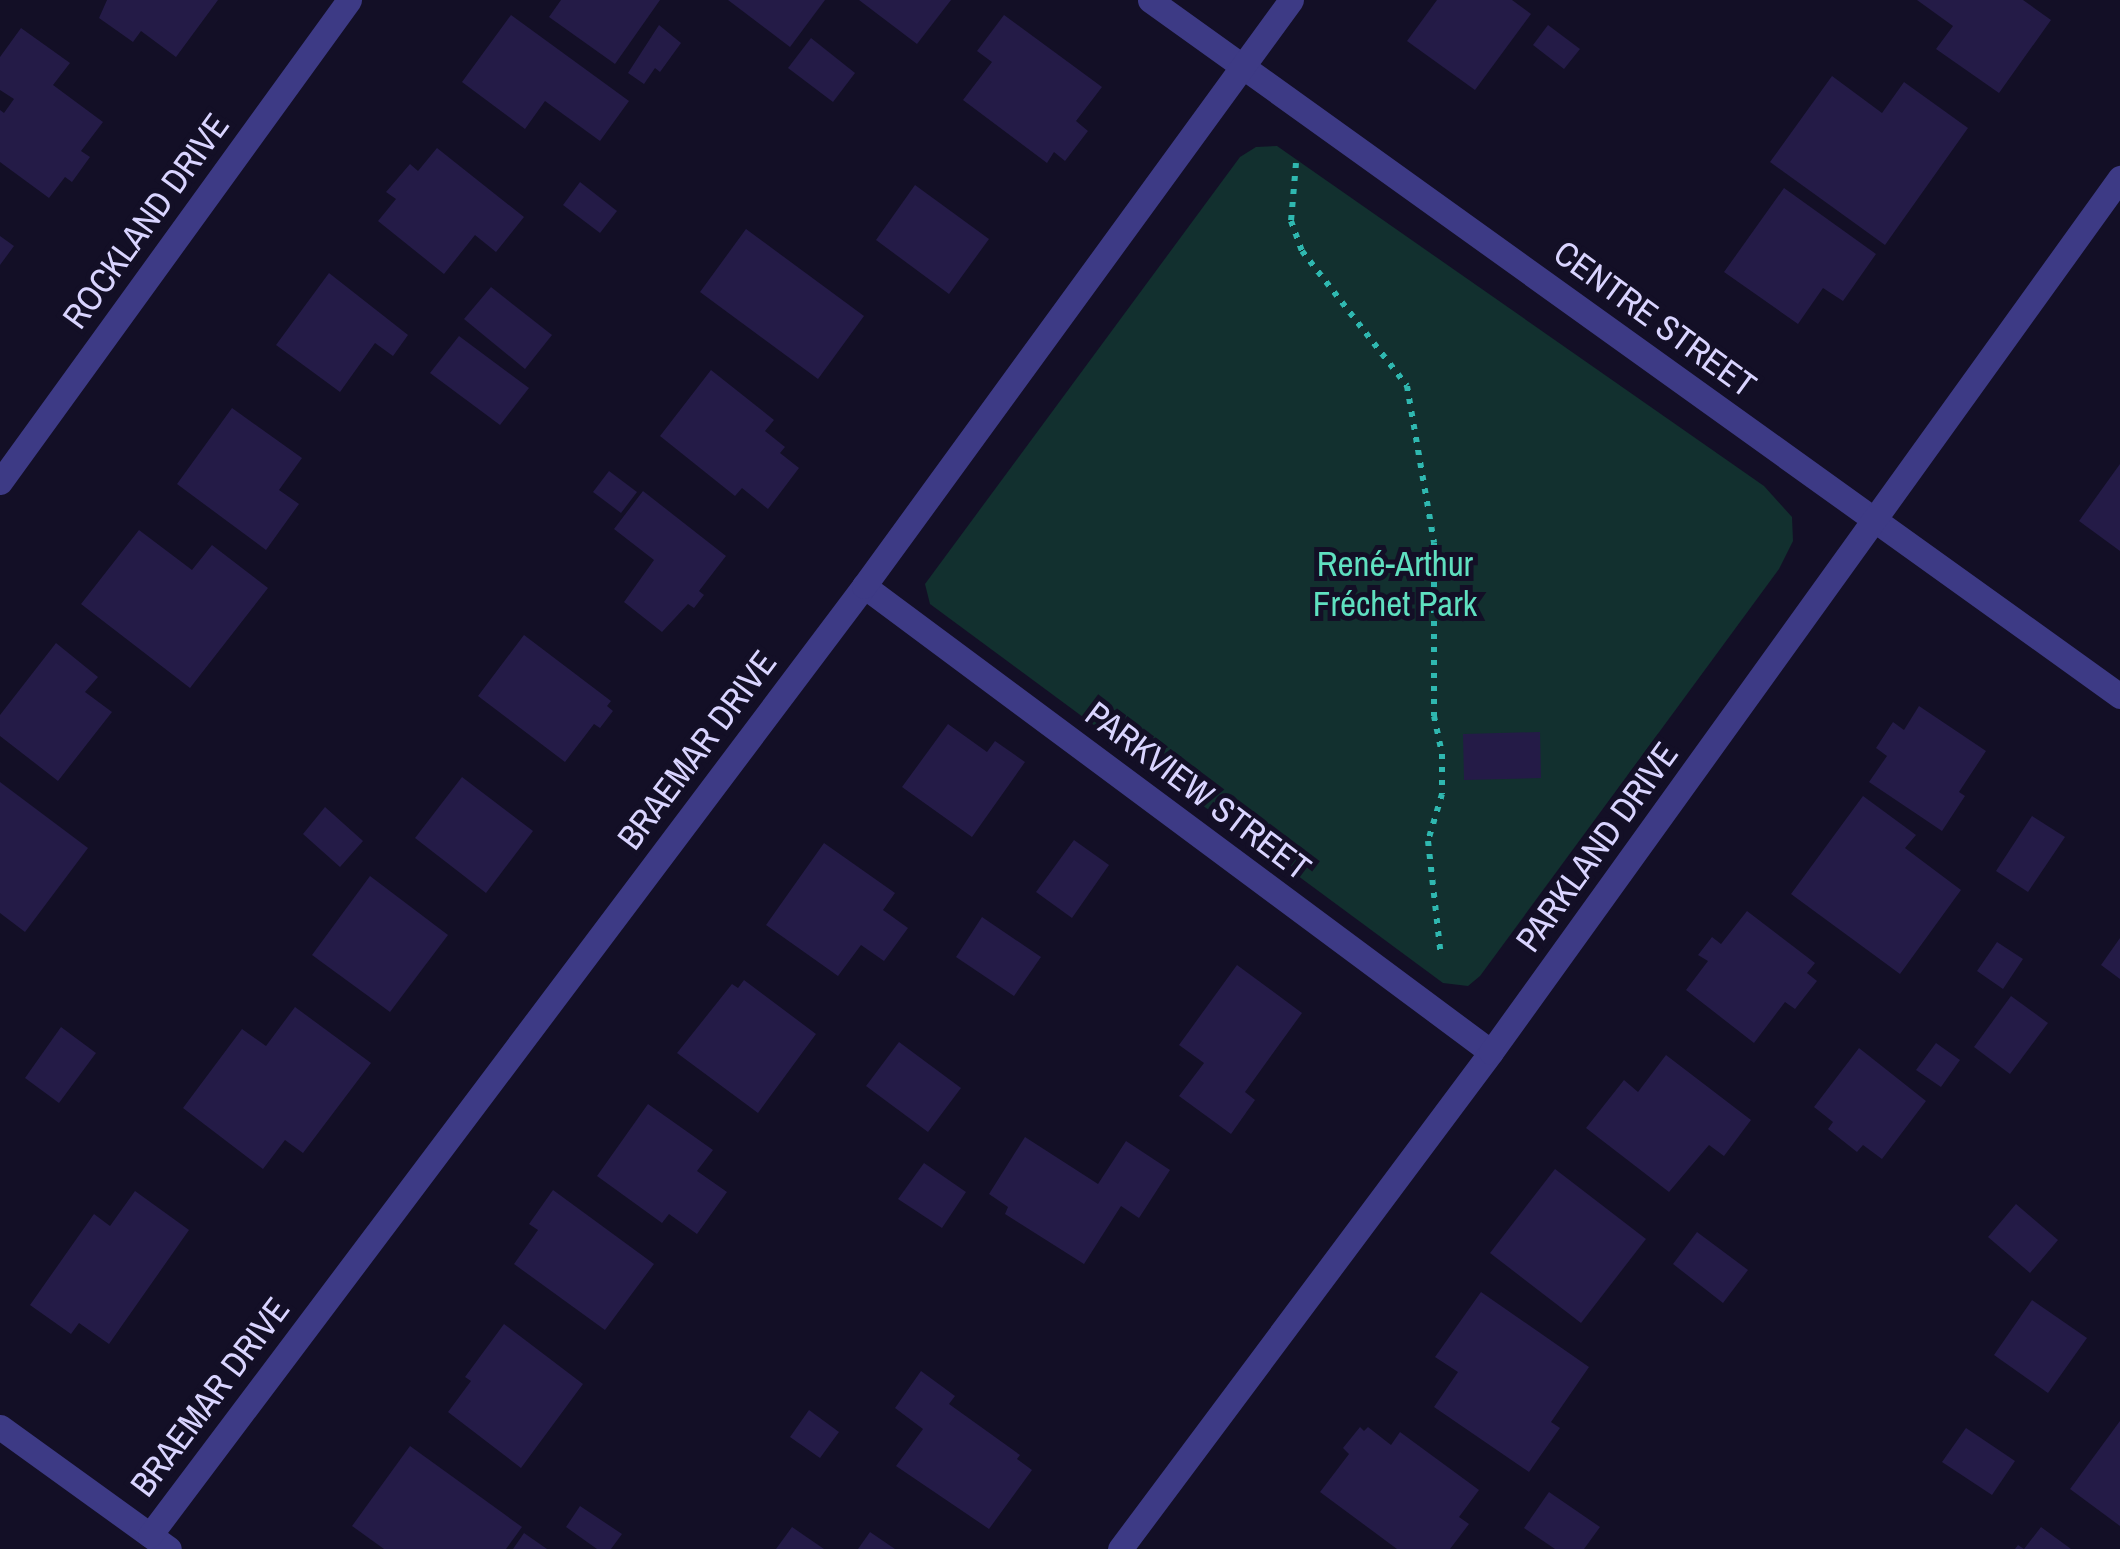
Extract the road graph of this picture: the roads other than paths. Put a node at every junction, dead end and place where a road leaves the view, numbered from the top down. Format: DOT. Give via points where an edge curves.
graph roads {
  1 [pos="348,0"];
  2 [pos="1150,0"];
  3 [pos="1291,0"];
  4 [pos="1243,66"];
  5 [pos="2120,178"];
  6 [pos="0,482"];
  7 [pos="1876,521"];
  8 [pos="864,586"];
  9 [pos="2120,696"];
  10 [pos="1491,1052"];
  11 [pos="0,1427"];
  12 [pos="159,1542"];
  13 [pos="1120,1549"];
  1 -- 6 [label="street, ROCKLAND DRIVE"];
  2 -- 4 [label="street, CENTRE STREET"];
  3 -- 4 [label="street, BRAEMAR DRIVE"];
  4 -- 7 [label="street, CENTRE STREET"];
  4 -- 8 [label="street, BRAEMAR DRIVE"];
  5 -- 7 [label="street, PARKLAND DRIVE"];
  7 -- 9 [label="street, CENTRE STREET"];
  7 -- 10 [label="street, PARKLAND DRIVE"];
  8 -- 10 [label="street, PARKVIEW STREET"];
  8 -- 12 [label="street, BRAEMAR DRIVE"];
  10 -- 13 [label="street, PARKLAND DRIVE"];
  11 -- 12 [label="street"];
}
